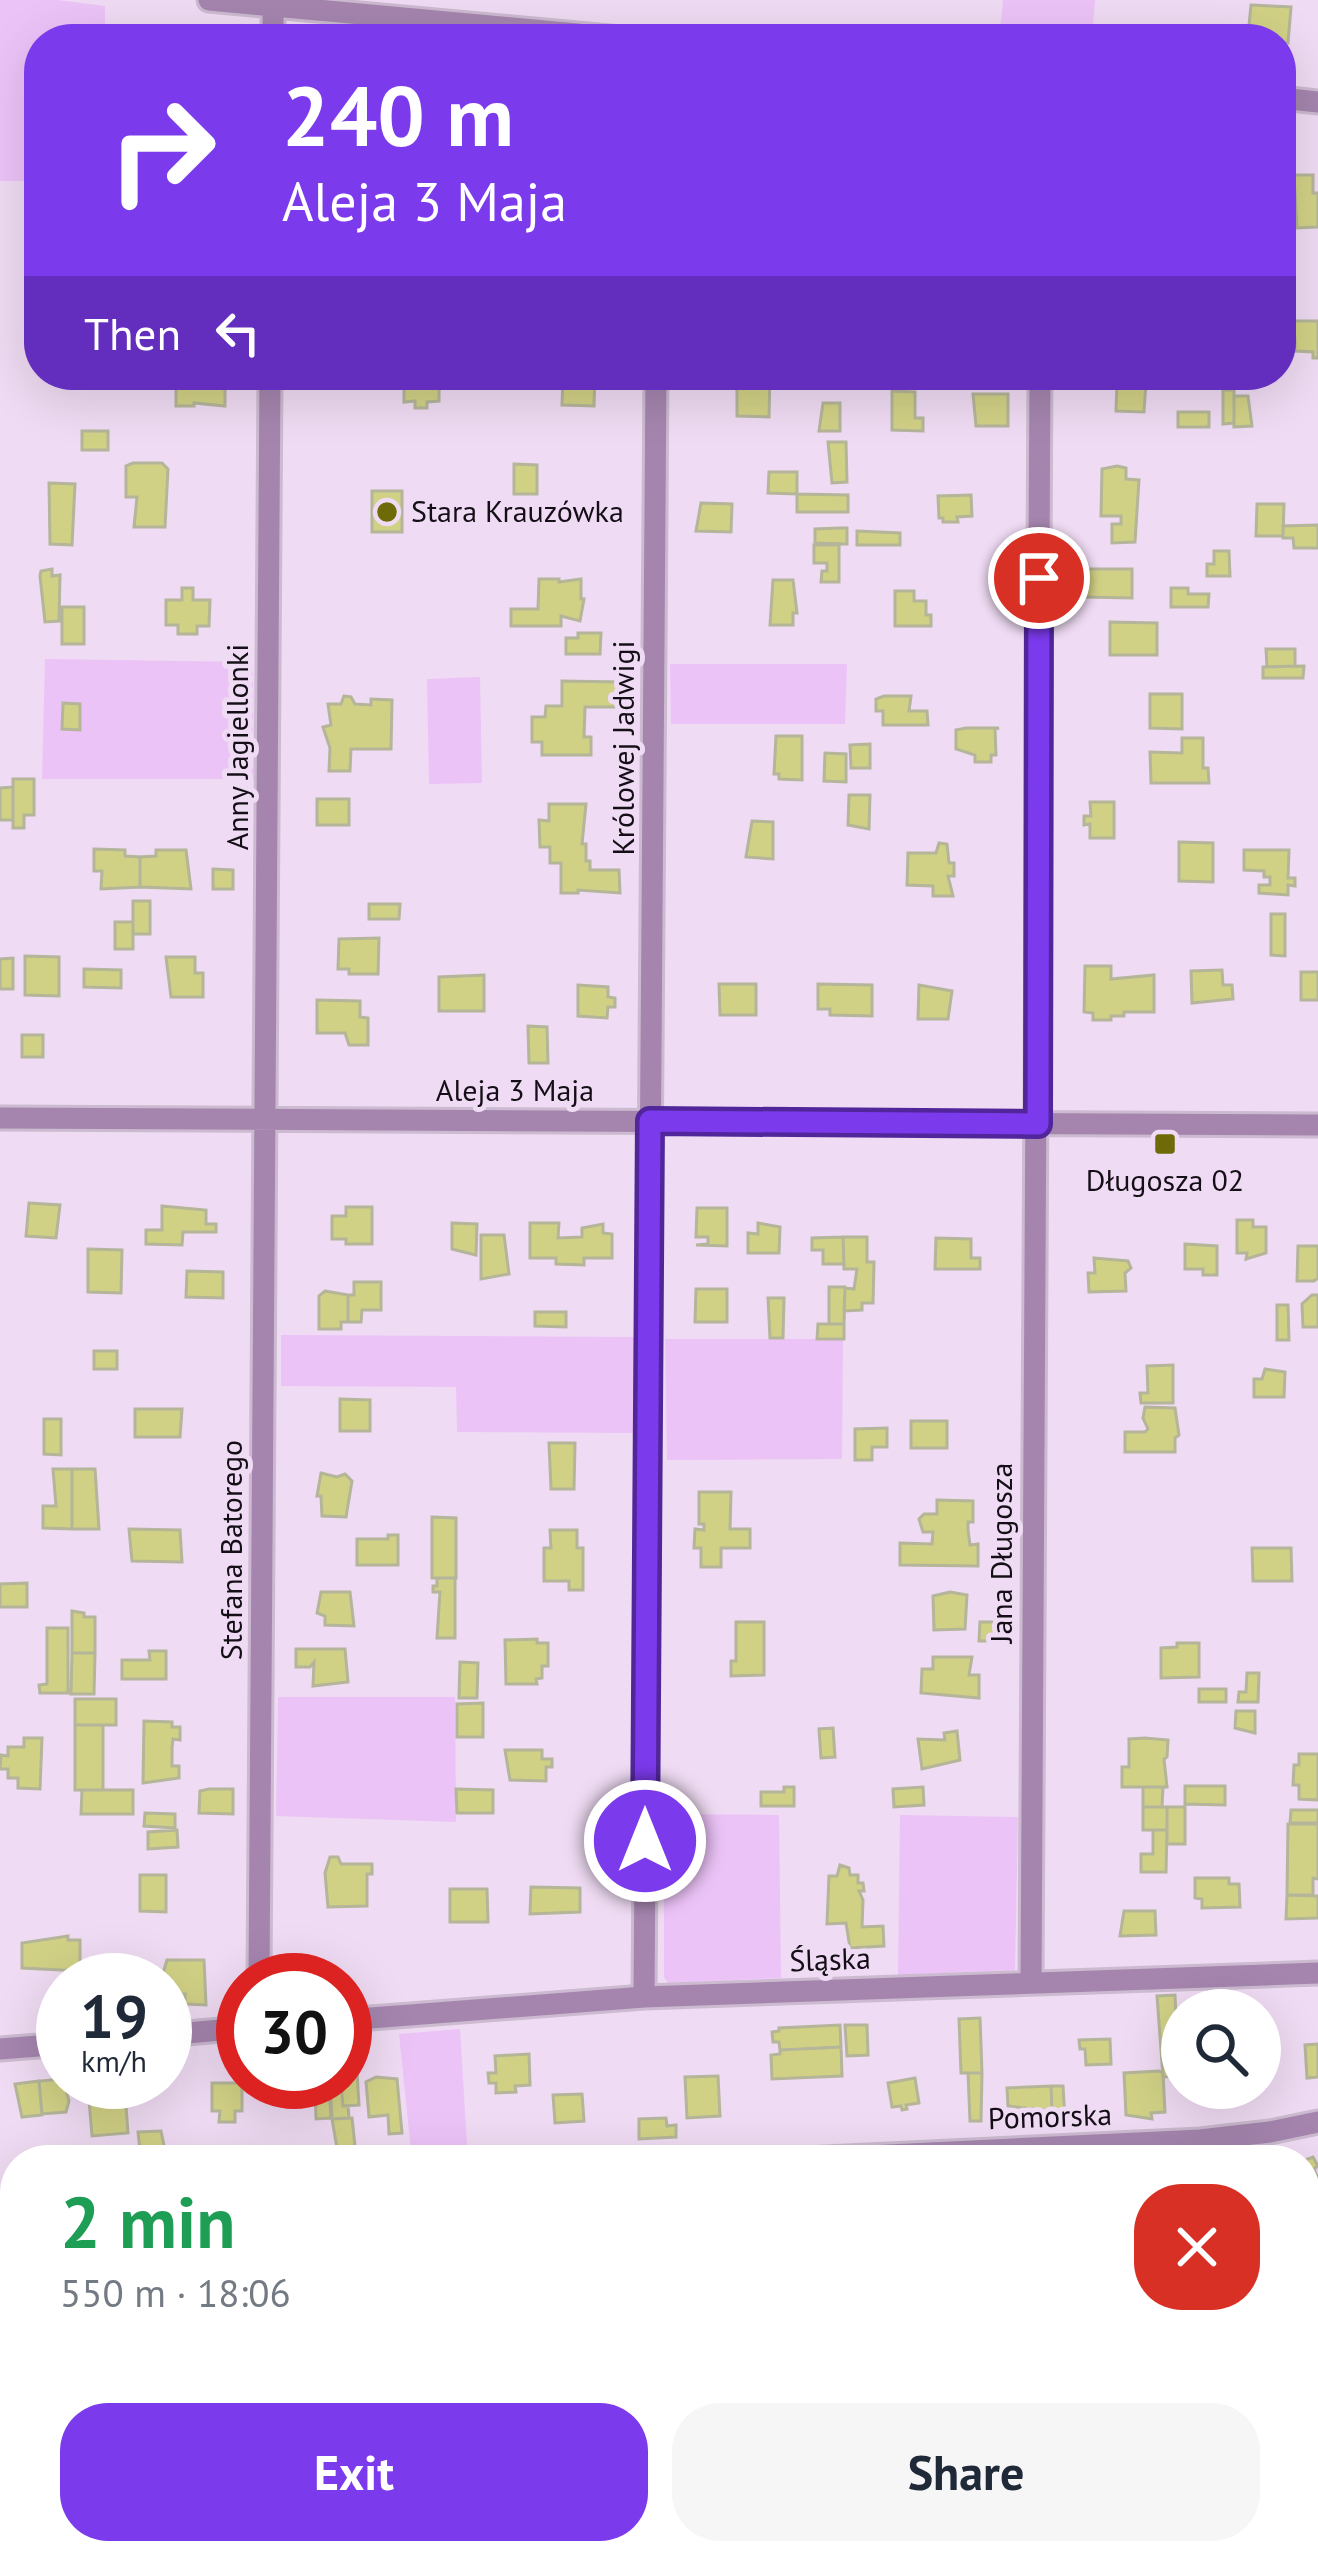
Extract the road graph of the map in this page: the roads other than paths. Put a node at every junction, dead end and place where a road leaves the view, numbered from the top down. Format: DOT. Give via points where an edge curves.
graph roads {
  1 [pos="209,0"];
  2 [pos="273,6"];
  3 [pos="273,24"];
  4 [pos="468,24"];
  5 [pos="271,390"];
  6 [pos="656,390"];
  7 [pos="1040,390"];
  8 [pos="0,1118"];
  9 [pos="265,1120"];
  10 [pos="650,1121"];
  11 [pos="1038,1124"];
  12 [pos="1318,1125"];
  13 [pos="259,1953"];
  14 [pos="1318,1973"];
  15 [pos="1031,1982"];
  16 [pos="644,1997"];
  17 [pos="372,2018"];
  18 [pos="36,2047"];
  19 [pos="0,2050"];
  20 [pos="1318,2122"];
  21 [pos="1133,2145"];
  1 -- 2 [label="street"];
  2 -- 3 [label="street"];
  2 -- 4 [label="street"];
  5 -- 9 [label="street, Anny Jagiellonki"];
  6 -- 10 [label="street, Królowej Jadwigi"];
  7 -- 11 [label="street, Jana Długosza"];
  8 -- 9 [label="street, Aleja 3 Maja"];
  9 -- 10 [label="street, Aleja 3 Maja"];
  9 -- 13 [label="street, Stefana Batorego"];
  10 -- 11 [label="street, Aleja 3 Maja"];
  10 -- 16 [label="street, Królowej Jadwigi"];
  11 -- 12 [label="street, Aleja 3 Maja"];
  11 -- 15 [label="street, Jana Długosza"];
  14 -- 15 [label="street, Śląska"];
  15 -- 16 [label="street, Śląska"];
  16 -- 17 [label="street, Śląska"];
  18 -- 19 [label="street"];
  20 -- 21 [label="street, Pomorska"];
}
